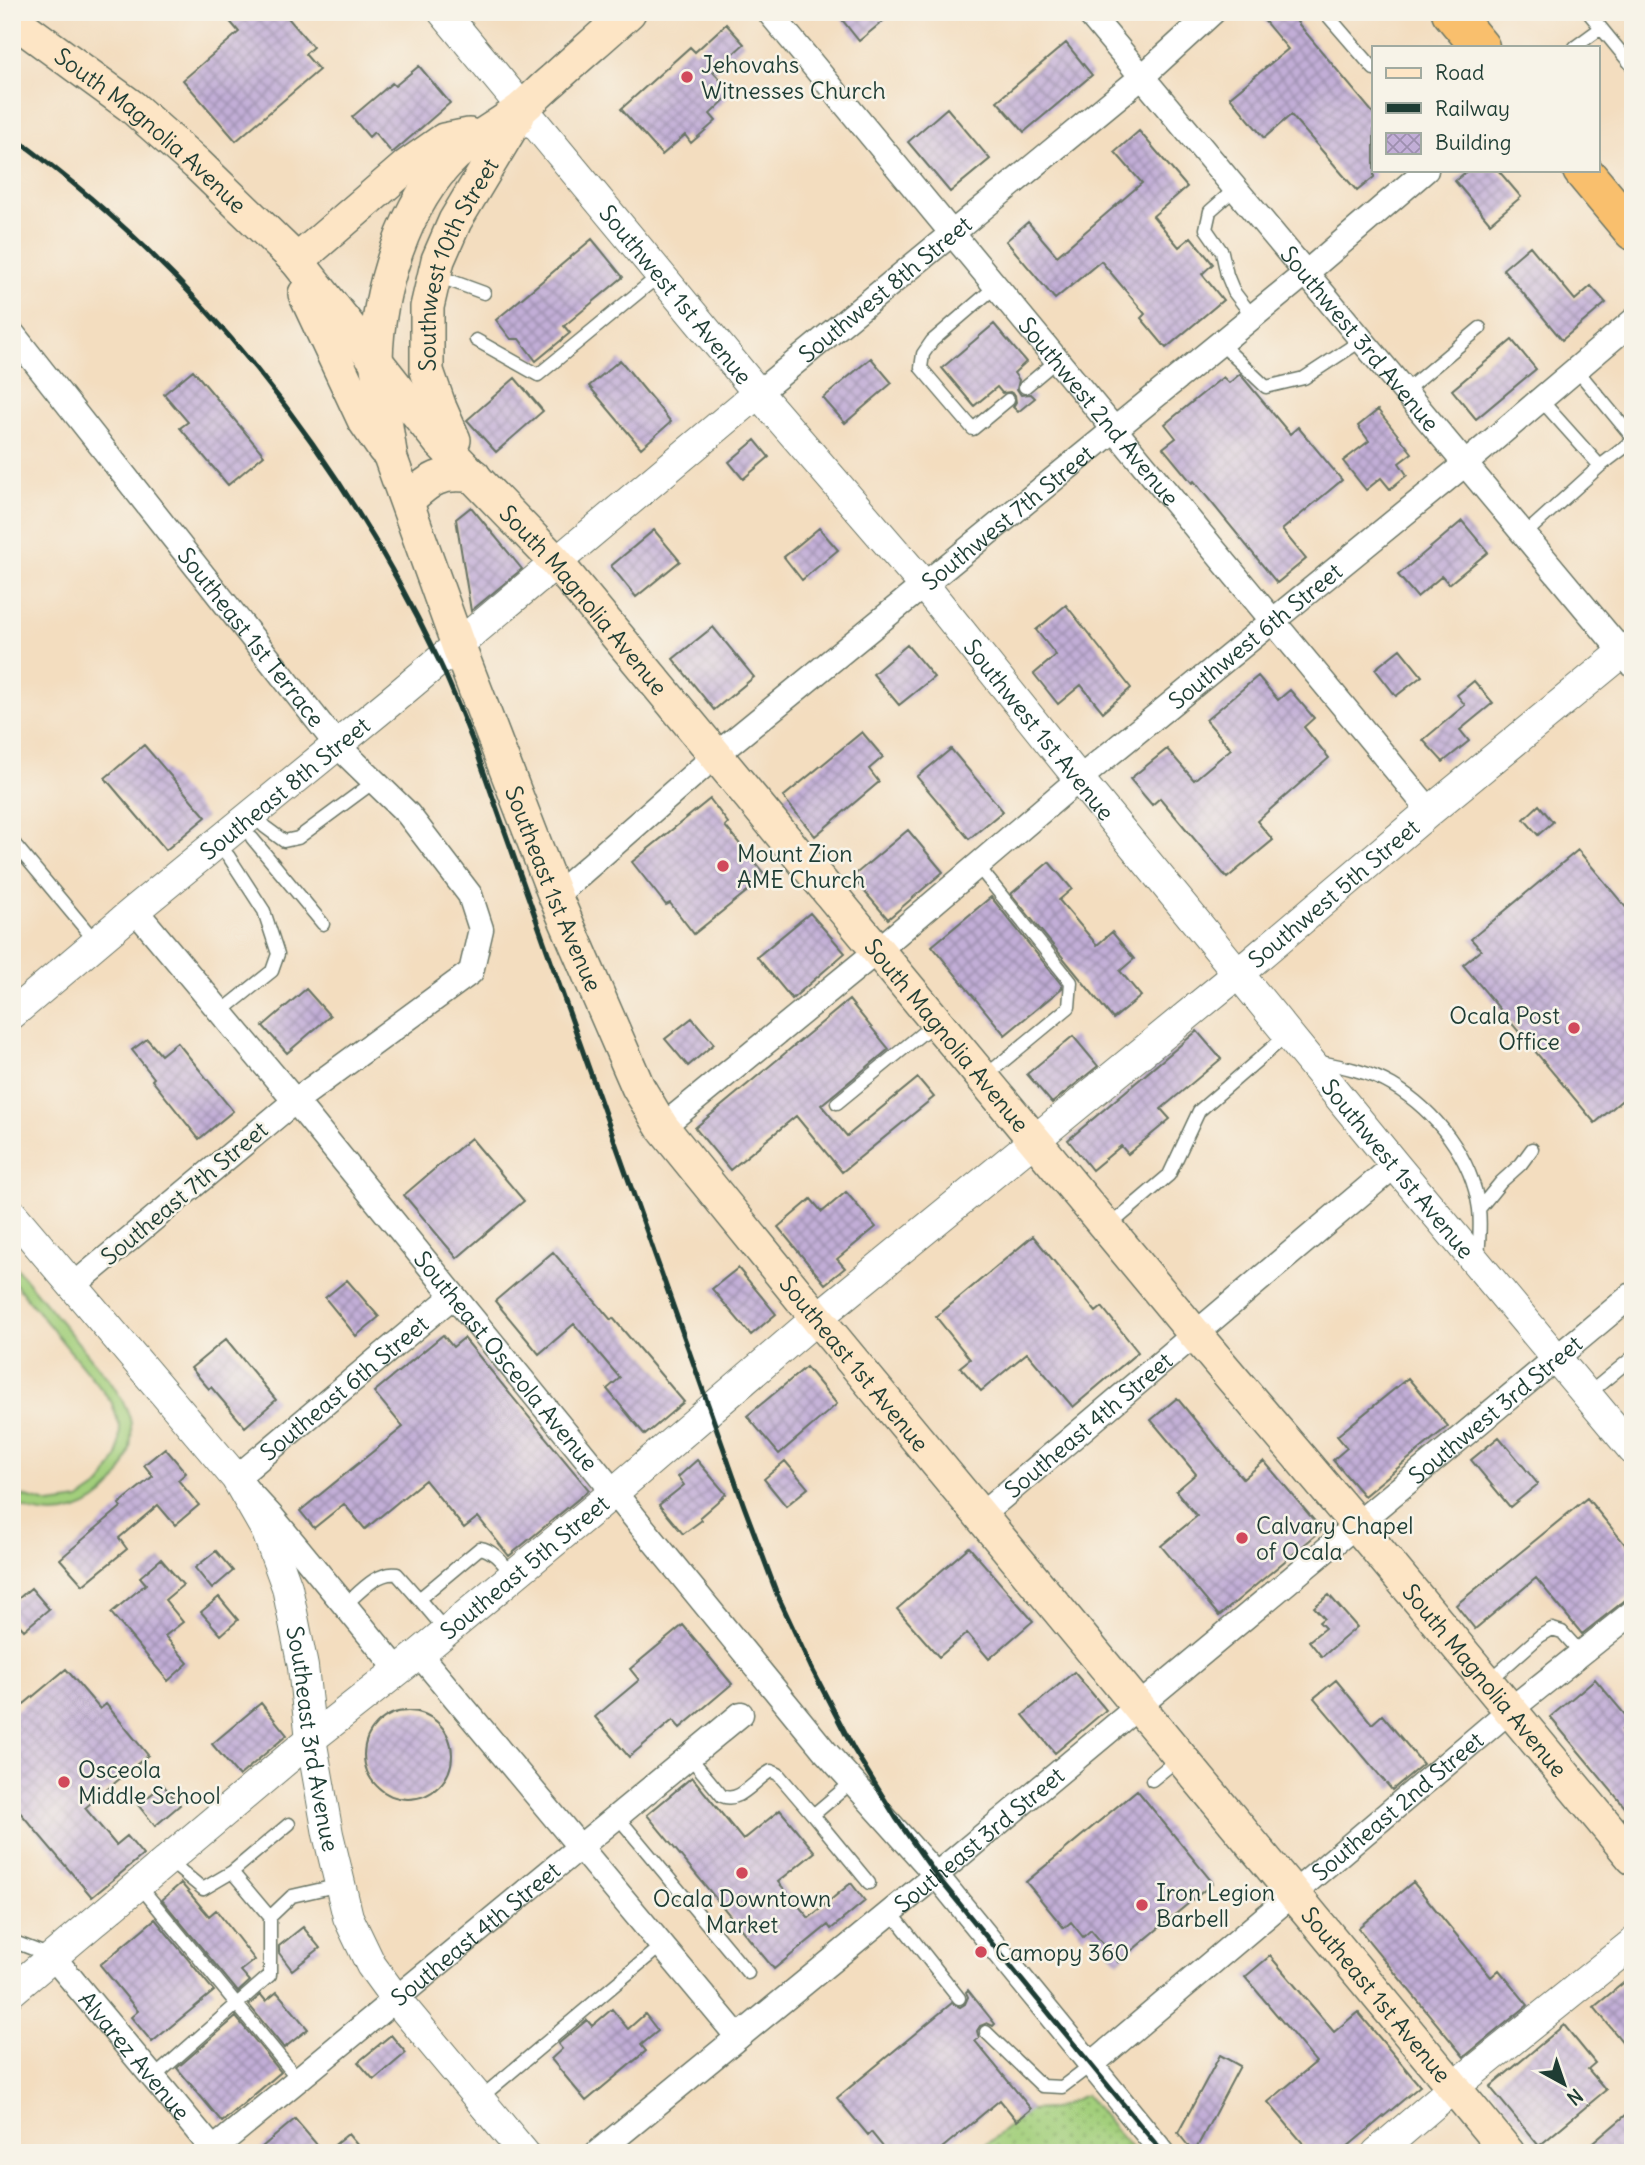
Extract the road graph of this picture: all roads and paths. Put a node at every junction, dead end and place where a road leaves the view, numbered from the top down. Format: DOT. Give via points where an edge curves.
graph roads {
  1 [pos="443,12"];
  2 [pos="629,12"];
  3 [pos="769,12"];
  4 [pos="1088,12"];
  5 [pos="1213,12"];
  6 [pos="1451,12"];
  7 [pos="1588,12"];
  8 [pos="1331,15"];
  9 [pos="12,19"];
  10 [pos="1601,28"];
  11 [pos="1476,46"];
  12 [pos="1576,46"];
  13 [pos="1372,66"];
  14 [pos="1633,67"];
  15 [pos="1143,76"];
  16 [pos="523,107"];
  17 [pos="492,130"];
  18 [pos="1424,172"];
  19 [pos="1584,172"];
  20 [pos="1236,188"];
  21 [pos="255,220"];
  22 [pos="1633,231"];
  23 [pos="952,234"];
  24 [pos="297,261"];
  25 [pos="1306,273"];
  26 [pos="434,275"];
  27 [pos="661,275"];
  28 [pos="995,287"];
  29 [pos="484,293"];
  30 [pos="1253,317"];
  31 [pos="1633,321"];
  32 [pos="1480,328"];
  33 [pos="12,333"];
  34 [pos="476,340"];
  35 [pos="1362,341"];
  36 [pos="1220,344"];
  37 [pos="376,361"];
  38 [pos="1056,361"];
  39 [pos="1576,369"];
  40 [pos="1025,387"];
  41 [pos="1405,391"];
  42 [pos="758,393"];
  43 [pos="1540,399"];
  44 [pos="1008,400"];
  45 [pos="1114,430"];
  46 [pos="1633,440"];
  47 [pos="391,459"];
  48 [pos="1465,464"];
  49 [pos="1600,466"];
  50 [pos="470,471"];
  51 [pos="407,501"];
  52 [pos="1524,535"];
  53 [pos="556,562"];
  54 [pos="923,584"];
  55 [pos="1273,622"];
  56 [pos="458,645"];
  57 [pos="1629,654"];
  58 [pos="337,745"];
  59 [pos="716,755"];
  60 [pos="1079,779"];
  61 [pos="374,782"];
  62 [pos="1430,811"];
  63 [pos="252,826"];
  64 [pos="12,841"];
  65 [pos="217,843"];
  66 [pos="977,865"];
  67 [pos="555,896"];
  68 [pos="135,910"];
  69 [pos="323,924"];
  70 [pos="96,942"];
  71 [pos="877,951"];
  72 [pos="1239,973"];
  73 [pos="221,1012"];
  74 [pos="12,1014"];
  75 [pos="936,1022"];
  76 [pos="1288,1033"];
  77 [pos="1310,1060"];
  78 [pos="983,1078"];
  79 [pos="295,1101"];
  80 [pos="837,1103"];
  81 [pos="662,1127"];
  82 [pos="1035,1140"];
  83 [pos="1532,1149"];
  84 [pos="1395,1165"];
  85 [pos="1479,1209"];
  86 [pos="12,1214"];
  87 [pos="1107,1228"];
  88 [pos="1478,1265"];
  89 [pos="74,1285"];
  90 [pos="1633,1294"];
  91 [pos="453,1296"];
  92 [pos="817,1318"];
  93 [pos="1194,1334"];
  94 [pos="1633,1357"];
  95 [pos="1556,1359"];
  96 [pos="1587,1395"];
  97 [pos="1633,1450"];
  98 [pos="236,1478"];
  99 [pos="613,1493"];
  100 [pos="981,1515"];
  101 [pos="1356,1524"];
  102 [pos="513,1575"];
  103 [pos="419,1599"];
  104 [pos="345,1605"];
  105 [pos="1633,1612"];
  106 [pos="446,1631"];
  107 [pos="1581,1653"];
  108 [pos="408,1662"];
  109 [pos="1487,1683"];
  110 [pos="1139,1707"];
  111 [pos="1510,1710"];
  112 [pos="741,1714"];
  113 [pos="311,1740"];
  114 [pos="689,1756"];
  115 [pos="1180,1756"];
  116 [pos="1152,1780"];
  117 [pos="852,1782"];
  118 [pos="813,1815"];
  119 [pos="617,1816"];
  120 [pos="289,1824"];
  121 [pos="581,1847"];
  122 [pos="1633,1858"];
  123 [pos="168,1860"];
  124 [pos="232,1872"];
  125 [pos="936,1875"];
  126 [pos="869,1883"];
  127 [pos="139,1885"];
  128 [pos="340,1885"];
  129 [pos="1295,1894"];
  130 [pos="891,1912"];
  131 [pos="270,1917"];
  132 [pos="12,1941"];
  133 [pos="1633,1943"];
  134 [pos="662,1945"];
  135 [pos="53,1957"];
  136 [pos="748,1973"];
  137 [pos="12,1991"];
  138 [pos="395,1998"];
  139 [pos="959,1998"];
  140 [pos="237,2004"];
  141 [pos="986,2032"];
  142 [pos="738,2037"];
  143 [pos="1091,2065"];
  144 [pos="153,2078"];
  145 [pos="298,2079"];
  146 [pos="1454,2087"];
  147 [pos="479,2099"];
  148 [pos="212,2152"];
  149 [pos="524,2153"];
  150 [pos="597,2153"];
  151 [pos="1163,2153"];
  152 [pos="1377,2153"];
  153 [pos="1508,2153"];
  1 -- 16 [label="street, Southwest 1st Avenue"];
  2 -- 16 [label="main road, Southwest 10th Street"];
  3 -- 23 [label="street, Southwest 2nd Avenue"];
  4 -- 15 [label="street, Southwest 3rd Avenue"];
  5 -- 15 [label="street, Southwest 8th Street"];
  6 -- 11 [label="highway"];
  7 -- 10 [label="lane"];
  8 -- 13 [label="lane"];
  9 -- 21 [label="main road, South Magnolia Avenue" via="131,106"];
  10 -- 12 [label="lane"];
  10 -- 14 [label="lane"];
  15 -- 20 [label="street, Southwest 3rd Avenue"];
  15 -- 23 [label="street, Southwest 8th Street"];
  16 -- 17 [label="main road, Southwest 10th Street"];
  16 -- 26 [label="main road, Southwest 10th Street" via="454,221"];
  16 -- 27 [label="street, Southwest 1st Avenue"];
  17 -- 24 [label="main road" via="444,140"];
  17 -- 37 [label="main road, Southwest 10th Street" via="456,155 434,178 410,220 383,297"];
  18 -- 25 [label="street, Southwest 7th Street"];
  19 -- 22 [label="highway"];
  20 -- 25 [label="street, Southwest 3rd Avenue"];
  20 -- 30 [label="lane" via="1210,211 1206,229 1222,252 1234,292"];
  21 -- 24 [label="main road, South Magnolia Avenue"];
  21 -- 47 [label="main road, South Magnolia Avenue" via="302,288 364,420"];
  23 -- 28 [label="street, Southwest 2nd Avenue"];
  23 -- 42 [label="street, Southwest 8th Street"];
  24 -- 37 [label="main road, South Magnolia Avenue"];
  25 -- 30 [label="street, Southwest 7th Street"];
  25 -- 35 [label="street, Southwest 3rd Avenue"];
  26 -- 29 [label="lane"];
  26 -- 50 [label="main road, Southwest 10th Street" via="427,307 427,371 439,408"];
  27 -- 34 [label="lane" via="538,375"];
  27 -- 42 [label="street, Southwest 1st Avenue"];
  28 -- 38 [label="street, Southwest 2nd Avenue"];
  28 -- 44 [label="lane" via="932,341 921,368 973,429"];
  30 -- 36 [label="street, Southwest 7th Street"];
  31 -- 39 [label="street, Southwest 6th Street"];
  32 -- 41 [label="lane"];
  33 -- 58 [label="street, Southeast 1st Terrace"];
  35 -- 36 [label="lane" via="1304,378 1266,387"];
  35 -- 41 [label="street, Southwest 3rd Avenue"];
  36 -- 45 [label="street, Southwest 7th Street"];
  37 -- 47 [label="main road, Southwest 10th Street"];
  37 -- 50 [label="main road, South Magnolia Avenue" via="439,441"];
  38 -- 40 [label="lane"];
  38 -- 45 [label="street, Southwest 2nd Avenue"];
  39 -- 43 [label="street, Southwest 6th Street"];
  39 -- 46 [label="lane"];
  41 -- 48 [label="street, Southwest 3rd Avenue"];
  42 -- 53 [label="street, Southwest 8th Street"];
  42 -- 54 [label="street, Southwest 1st Avenue"];
  43 -- 48 [label="street, Southwest 6th Street"];
  43 -- 49 [label="lane"];
  45 -- 54 [label="street, Southwest 7th Street"];
  45 -- 55 [label="street, Southwest 2nd Avenue"];
  46 -- 49 [label="lane"];
  47 -- 51 [label="main road, Southeast 1st Avenue"];
  48 -- 52 [label="street, Southwest 3rd Avenue"];
  48 -- 55 [label="street, Southwest 6th Street"];
  49 -- 52 [label="lane"];
  50 -- 51 [label="main road" via="440,476"];
  50 -- 53 [label="main road, South Magnolia Avenue"];
  51 -- 56 [label="main road, Southeast 1st Avenue"];
  52 -- 57 [label="street, Southwest 3rd Avenue"];
  53 -- 56 [label="street, Southeast 8th Street"];
  53 -- 59 [label="main road, South Magnolia Avenue"];
  54 -- 59 [label="street, Southwest 7th Street"];
  54 -- 60 [label="street, Southwest 1st Avenue"];
  55 -- 60 [label="street, Southwest 6th Street"];
  55 -- 62 [label="street, Southwest 2nd Avenue"];
  56 -- 58 [label="street, Southeast 8th Street"];
  56 -- 67 [label="main road, Southeast 1st Avenue"];
  57 -- 62 [label="street, Southwest 5th Street"];
  58 -- 61 [label="street, Southeast 1st Terrace"];
  58 -- 63 [label="street, Southeast 8th Street"];
  59 -- 67 [label="street"];
  59 -- 71 [label="main road, South Magnolia Avenue"];
  60 -- 66 [label="street, Southwest 6th Street"];
  60 -- 72 [label="street, Southwest 1st Avenue"];
  61 -- 63 [label="lane" via="298,838 284,841 265,827"];
  61 -- 79 [label="street, Southeast 1st Terrace" via="408,814 470,895 481,929 471,972"];
  62 -- 72 [label="street, Southwest 5th Street"];
  63 -- 65 [label="street, Southeast 8th Street"];
  63 -- 69 [label="lane"];
  64 -- 70 [label="lane"];
  65 -- 68 [label="street, Southeast 8th Street"];
  65 -- 73 [label="lane" via="264,911 278,954 272,971"];
  66 -- 71 [label="street, Southwest 6th Street"];
  66 -- 78 [label="lane" via="1072,982 1069,1007"];
  67 -- 81 [label="main road, Southeast 1st Avenue" via="638,1087"];
  68 -- 70 [label="street, Southeast 8th Street"];
  68 -- 73 [label="street, Southeast Osceola Avenue"];
  70 -- 74 [label="street, Southeast 8th Street"];
  71 -- 75 [label="main road, South Magnolia Avenue"];
  71 -- 81 [label="street"];
  72 -- 76 [label="street, Southwest 1st Avenue"];
  72 -- 82 [label="street, Southwest 5th Street"];
  73 -- 79 [label="street, Southeast Osceola Avenue"];
  75 -- 78 [label="main road, South Magnolia Avenue"];
  75 -- 80 [label="lane"];
  76 -- 77 [label="street, Southwest 1st Avenue"];
  76 -- 87 [label="lane" via="1199,1111 1169,1175"];
  77 -- 84 [label="street, Southwest 1st Avenue"];
  77 -- 85 [label="lane" via="1346,1067 1391,1084 1416,1101 1443,1128 1466,1162"];
  78 -- 82 [label="main road, South Magnolia Avenue"];
  79 -- 89 [label="street, Southeast 7th Street"];
  79 -- 91 [label="street, Southeast Osceola Avenue"];
  81 -- 92 [label="main road, Southeast 1st Avenue"];
  82 -- 87 [label="main road, South Magnolia Avenue"];
  82 -- 92 [label="street, Southeast 5th Street"];
  83 -- 85 [label="lane"];
  84 -- 88 [label="street, Southwest 1st Avenue"];
  84 -- 93 [label="street, Southeast 4th Street"];
  85 -- 88 [label="lane"];
  86 -- 89 [label="street, Southeast 3rd Avenue"];
  87 -- 93 [label="main road, South Magnolia Avenue"];
  88 -- 95 [label="street, Southwest 1st Avenue"];
  89 -- 98 [label="street, Southeast 3rd Avenue"];
  90 -- 95 [label="street, Southwest 3rd Street"];
  91 -- 98 [label="street, Southeast 6th Street"];
  91 -- 99 [label="street, Southeast Osceola Avenue"];
  92 -- 99 [label="street, Southeast 5th Street"];
  92 -- 100 [label="main road, Southeast 1st Avenue"];
  93 -- 100 [label="street, Southeast 4th Street"];
  93 -- 101 [label="main road, South Magnolia Avenue"];
  94 -- 96 [label="lane"];
  95 -- 96 [label="street, Southwest 1st Avenue"];
  95 -- 101 [label="street, Southwest 3rd Street"];
  96 -- 97 [label="street, Southwest 1st Avenue"];
  98 -- 104 [label="street, Southeast 3rd Avenue"];
  98 -- 113 [label="street, Southeast 3rd Avenue" via="267,1532 287,1587"];
  99 -- 102 [label="street, Southeast 5th Street"];
  99 -- 117 [label="street, Southeast Osceola Avenue"];
  100 -- 110 [label="main road, Southeast 1st Avenue"];
  101 -- 109 [label="main road, South Magnolia Avenue"];
  101 -- 110 [label="street, Southeast 3rd Street"];
  102 -- 103 [label="lane" via="481,1548"];
  102 -- 106 [label="street, Southeast 5th Street"];
  103 -- 104 [label="lane" via="397,1574 389,1573"];
  103 -- 106 [label="lane"];
  104 -- 108 [label="street, Southeast 3rd Avenue"];
  105 -- 107 [label="street, Southeast 2nd Street"];
  106 -- 108 [label="street, Southeast 5th Street"];
  107 -- 109 [label="lane" via="1562,1632 1552,1629"];
  107 -- 111 [label="street, Southeast 2nd Street"];
  108 -- 113 [label="street, Southeast 5th Street"];
  108 -- 121 [label="street, Southeast 3rd Avenue"];
  109 -- 111 [label="main road, South Magnolia Avenue"];
  110 -- 115 [label="main road, Southeast 1st Avenue"];
  110 -- 125 [label="street, Southeast 3rd Street"];
  111 -- 122 [label="main road, South Magnolia Avenue"];
  111 -- 129 [label="street, Southeast 2nd Street"];
  112 -- 114 [label="street, Southeast 4th Street"];
  113 -- 123 [label="street, Southeast 5th Street"];
  113 -- 128 [label="street, Southeast 3rd Avenue"];
  114 -- 118 [label="lane" via="729,1799 763,1775 778,1774"];
  114 -- 119 [label="street, Southeast 4th Street"];
  115 -- 116 [label="lane"];
  115 -- 129 [label="main road, Southeast 1st Avenue"];
  117 -- 118 [label="lane"];
  117 -- 125 [label="street, Southeast Osceola Avenue"];
  118 -- 126 [label="lane"];
  119 -- 121 [label="street, Southeast 4th Street"];
  119 -- 136 [label="lane"];
  120 -- 124 [label="lane"];
  121 -- 134 [label="street, Southeast 3rd Avenue"];
  121 -- 138 [label="street, Southeast 4th Street"];
  123 -- 124 [label="lane" via="203,1889"];
  123 -- 127 [label="street, Southeast 5th Street"];
  124 -- 131 [label="lane"];
  125 -- 130 [label="street, Southeast 3rd Street"];
  125 -- 143 [label="street, Southeast Osceola Avenue"];
  127 -- 135 [label="street, Southeast 5th Street"];
  127 -- 140 [label="lane"];
  128 -- 131 [label="lane" via="292,1896"];
  128 -- 138 [label="street, Southeast 3rd Avenue" via="348,1917 371,1965"];
  129 -- 143 [label="street, Southeast 2nd Street"];
  129 -- 146 [label="main road, Southeast 1st Avenue"];
  130 -- 139 [label="lane"];
  130 -- 142 [label="street, Southeast 3rd Street"];
  131 -- 140 [label="lane" via="270,1975"];
  132 -- 135 [label="lane"];
  133 -- 146 [label="street"];
  134 -- 142 [label="street, Southeast 3rd Avenue"];
  134 -- 147 [label="lane"];
  135 -- 137 [label="street, Southeast 5th Street"];
  135 -- 144 [label="street, Alvarez Avenue"];
  138 -- 145 [label="street, Southeast 4th Street"];
  138 -- 147 [label="street, Southeast 3rd Avenue"];
  140 -- 144 [label="lane"];
  140 -- 145 [label="lane"];
  141 -- 143 [label="lane" via="1042,2086 1062,2087"];
  142 -- 150 [label="street, Southeast 3rd Street"];
  143 -- 151 [label="street, Southeast Osceola Avenue"];
  144 -- 148 [label="street, Alvarez Avenue"];
  145 -- 148 [label="street, Southeast 4th Street"];
  146 -- 152 [label="street"];
  146 -- 153 [label="main road, Southeast 1st Avenue"];
  147 -- 149 [label="street, Southeast 3rd Avenue"];
}
